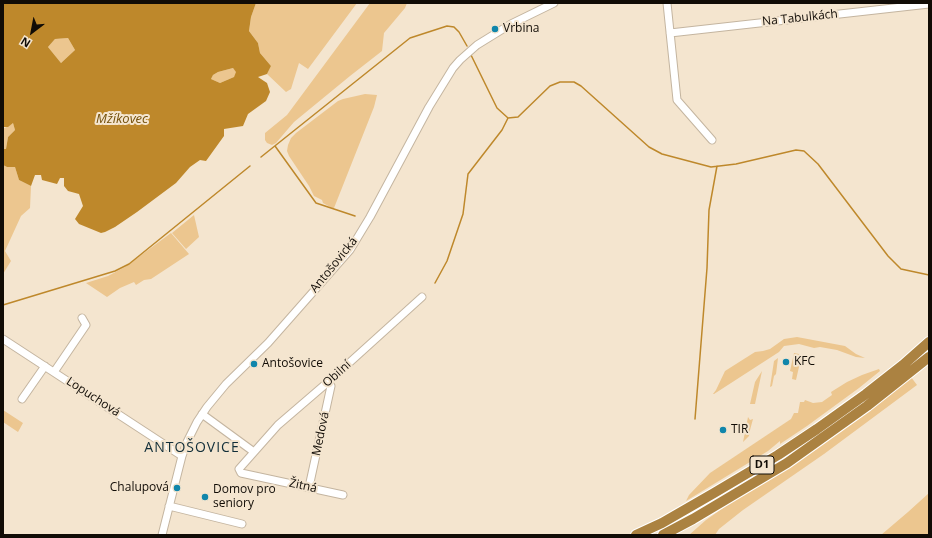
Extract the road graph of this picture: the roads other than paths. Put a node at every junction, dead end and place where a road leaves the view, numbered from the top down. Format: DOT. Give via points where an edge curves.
graph roads {
  1 [pos="554,3"];
  2 [pos="667,3"];
  3 [pos="929,4"];
  4 [pos="670,33"];
  5 [pos="712,140"];
  6 [pos="422,297"];
  7 [pos="82,318"];
  8 [pos="3,339"];
  9 [pos="929,342"];
  10 [pos="929,357"];
  11 [pos="45,366"];
  12 [pos="54,372"];
  13 [pos="328,382"];
  14 [pos="22,399"];
  15 [pos="202,414"];
  16 [pos="254,452"];
  17 [pos="182,456"];
  18 [pos="309,487"];
  19 [pos="343,495"];
  20 [pos="169,508"];
  21 [pos="242,524"];
  22 [pos="162,535"];
  23 [pos="636,535"];
  24 [pos="663,535"];
  1 -- 15 [label="street, Antošovická" via="511,24 477,45 453,68 350,250 264,346 226,384"];
  2 -- 4 [label="street"];
  3 -- 4 [label="street, Na Tabulkách"];
  4 -- 5 [label="street" via="677,100"];
  6 -- 13 [label="street, Obilní"];
  7 -- 12 [label="street" via="86,325"];
  8 -- 11 [label="street, Lopuchová"];
  9 -- 23 [label="highway, D1" via="866,394 811,434 714,493"];
  10 -- 24 [label="highway, D1" via="867,406 787,463"];
  11 -- 12 [label="street, Lopuchová"];
  11 -- 14 [label="street"];
  12 -- 17 [label="street, Lopuchová"];
  13 -- 16 [label="street, Obilní" via="278,426"];
  13 -- 18 [label="street, Medová" via="331,386"];
  15 -- 16 [label="street"];
  15 -- 17 [label="street, Antošovická" via="190,434"];
  16 -- 18 [label="street, Žitná" via="239,469 241,473"];
  17 -- 20 [label="street, Antošovická"];
  18 -- 19 [label="street, Žitná"];
  20 -- 21 [label="street"];
  20 -- 22 [label="street, Antošovická"];
}
